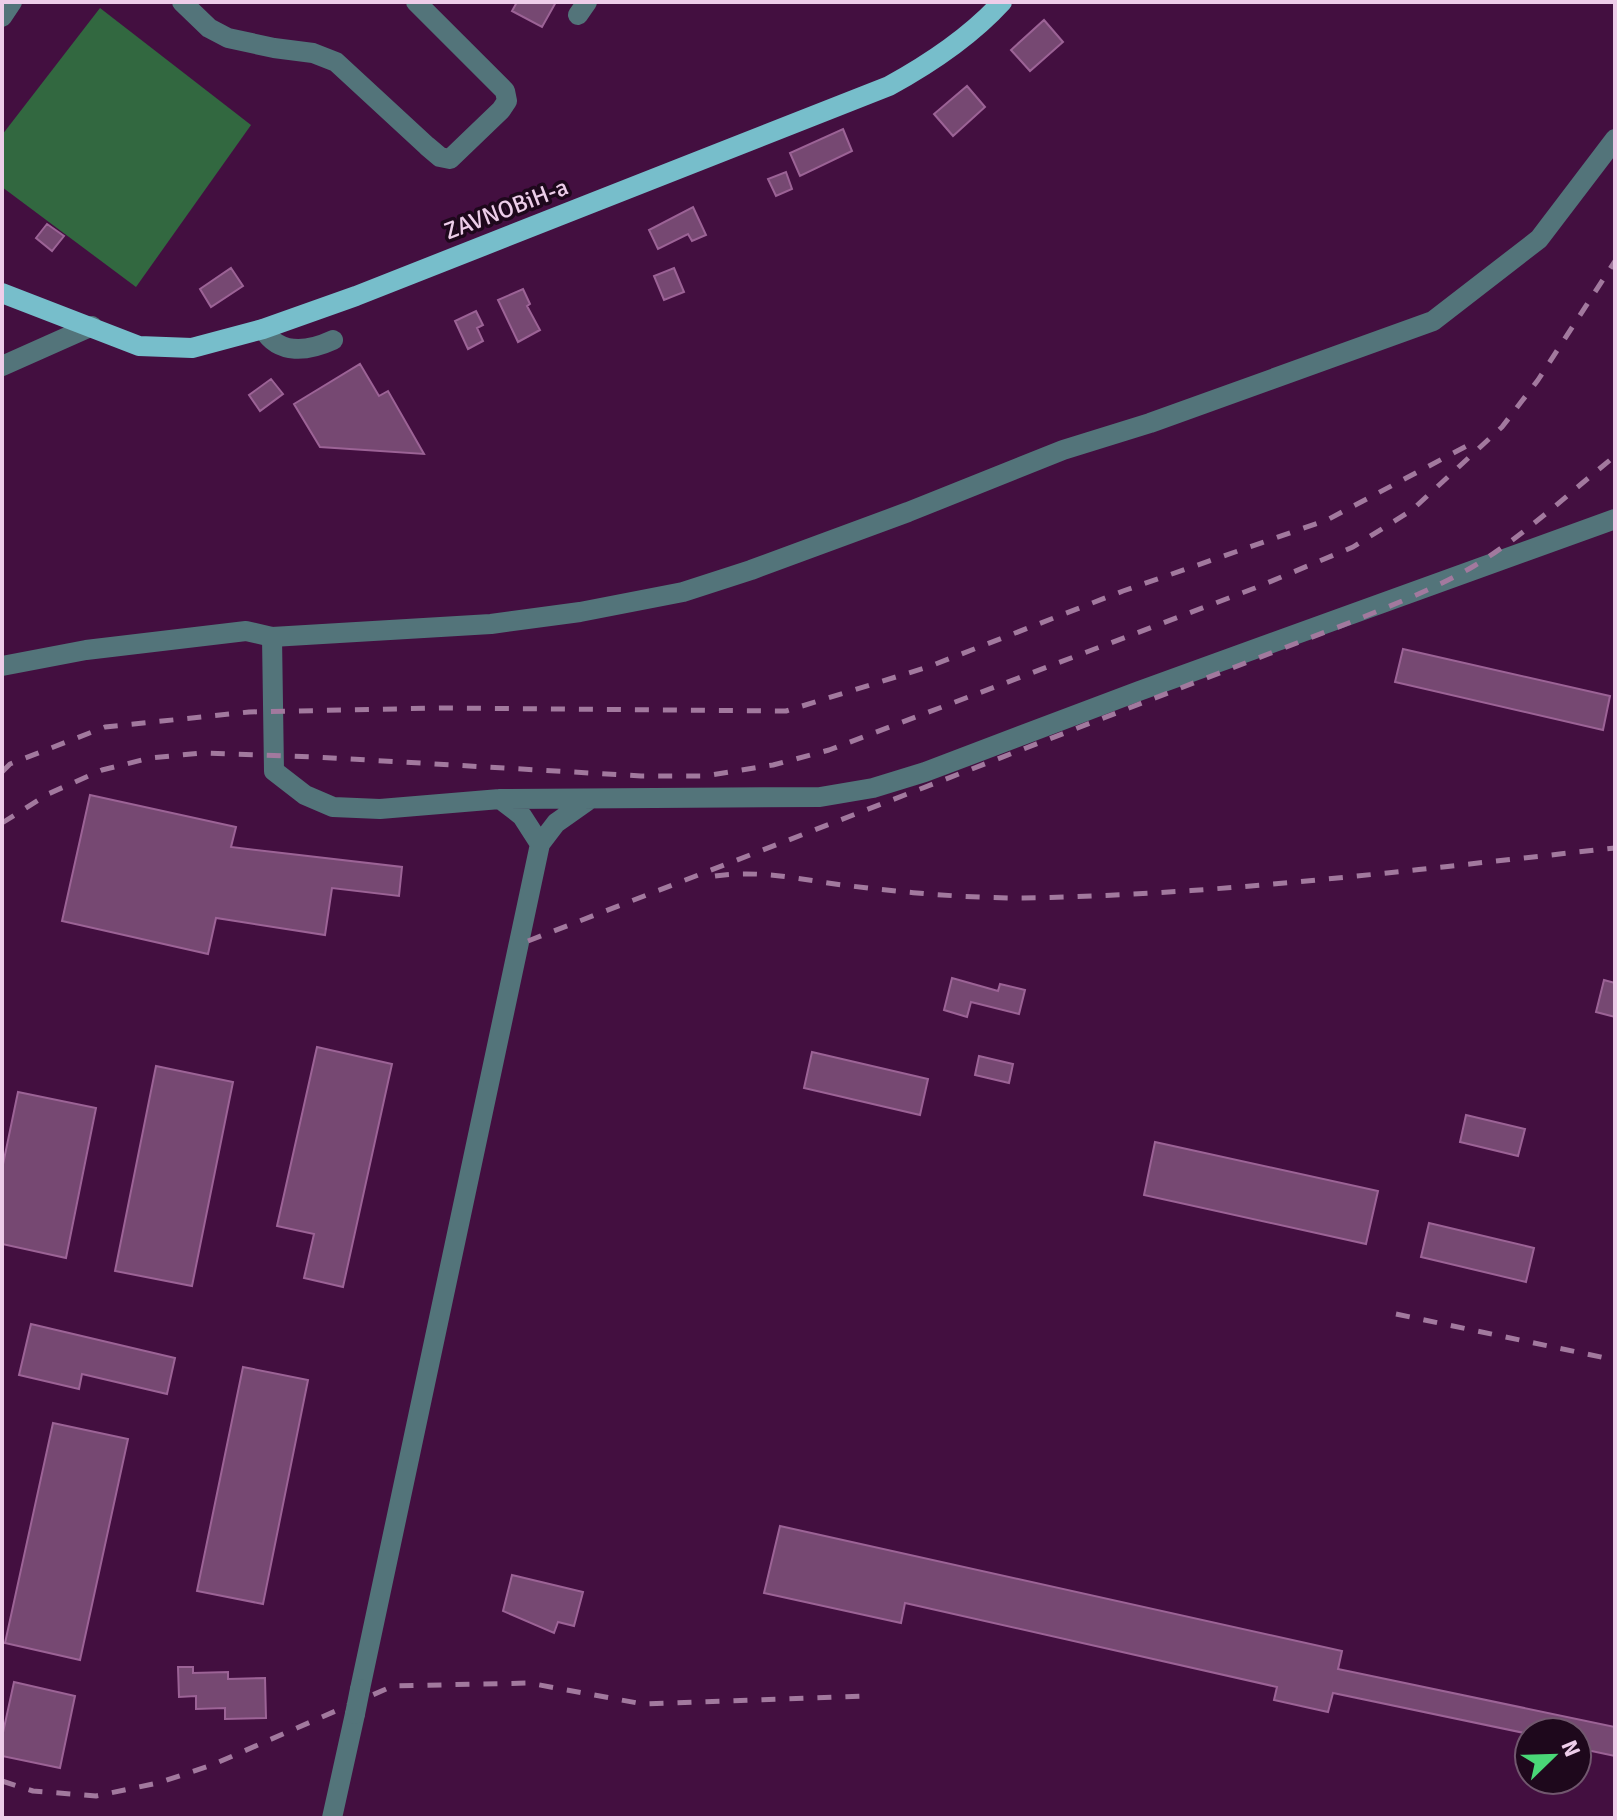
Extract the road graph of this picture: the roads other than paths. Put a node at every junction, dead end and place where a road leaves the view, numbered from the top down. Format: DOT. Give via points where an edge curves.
graph roads {
  1 [pos="12,2"];
  2 [pos="182,2"];
  3 [pos="416,2"];
  4 [pos="1002,2"];
  5 [pos="2,17"];
  6 [pos="1615,139"];
  7 [pos="2,293"];
  8 [pos="92,326"];
  9 [pos="263,329"];
  10 [pos="333,340"];
  11 [pos="2,366"];
  12 [pos="1615,519"];
  13 [pos="272,637"];
  14 [pos="2,666"];
  15 [pos="592,798"];
  16 [pos="500,799"];
  17 [pos="540,844"];
  18 [pos="332,1818"];
  1 -- 5 [label="street"];
  2 -- 3 [label="street" via="228,38 336,62 427,146 450,159 501,110 507,101 505,91"];
  4 -- 9 [label="main road, ZAVNOBiH-a" via="981,25 889,86"];
  6 -- 13 [label="street" via="1539,239 1433,321 1063,450 683,592 491,624"];
  7 -- 8 [label="main road, ZAVNOBiH-a"];
  8 -- 9 [label="main road, ZAVNOBiH-a" via="139,346 165,348 192,348"];
  8 -- 11 [label="street"];
  9 -- 10 [label="street" via="275,343 297,349 312,350"];
  12 -- 15 [label="street" via="873,788 820,797"];
  13 -- 14 [label="street" via="246,631"];
  13 -- 16 [label="street" via="274,771 288,784 333,807 380,809"];
  15 -- 16 [label="street"];
  15 -- 17 [label="street" via="556,823"];
  16 -- 17 [label="street" via="522,816"];
  17 -- 18 [label="street, bridge"];
}
